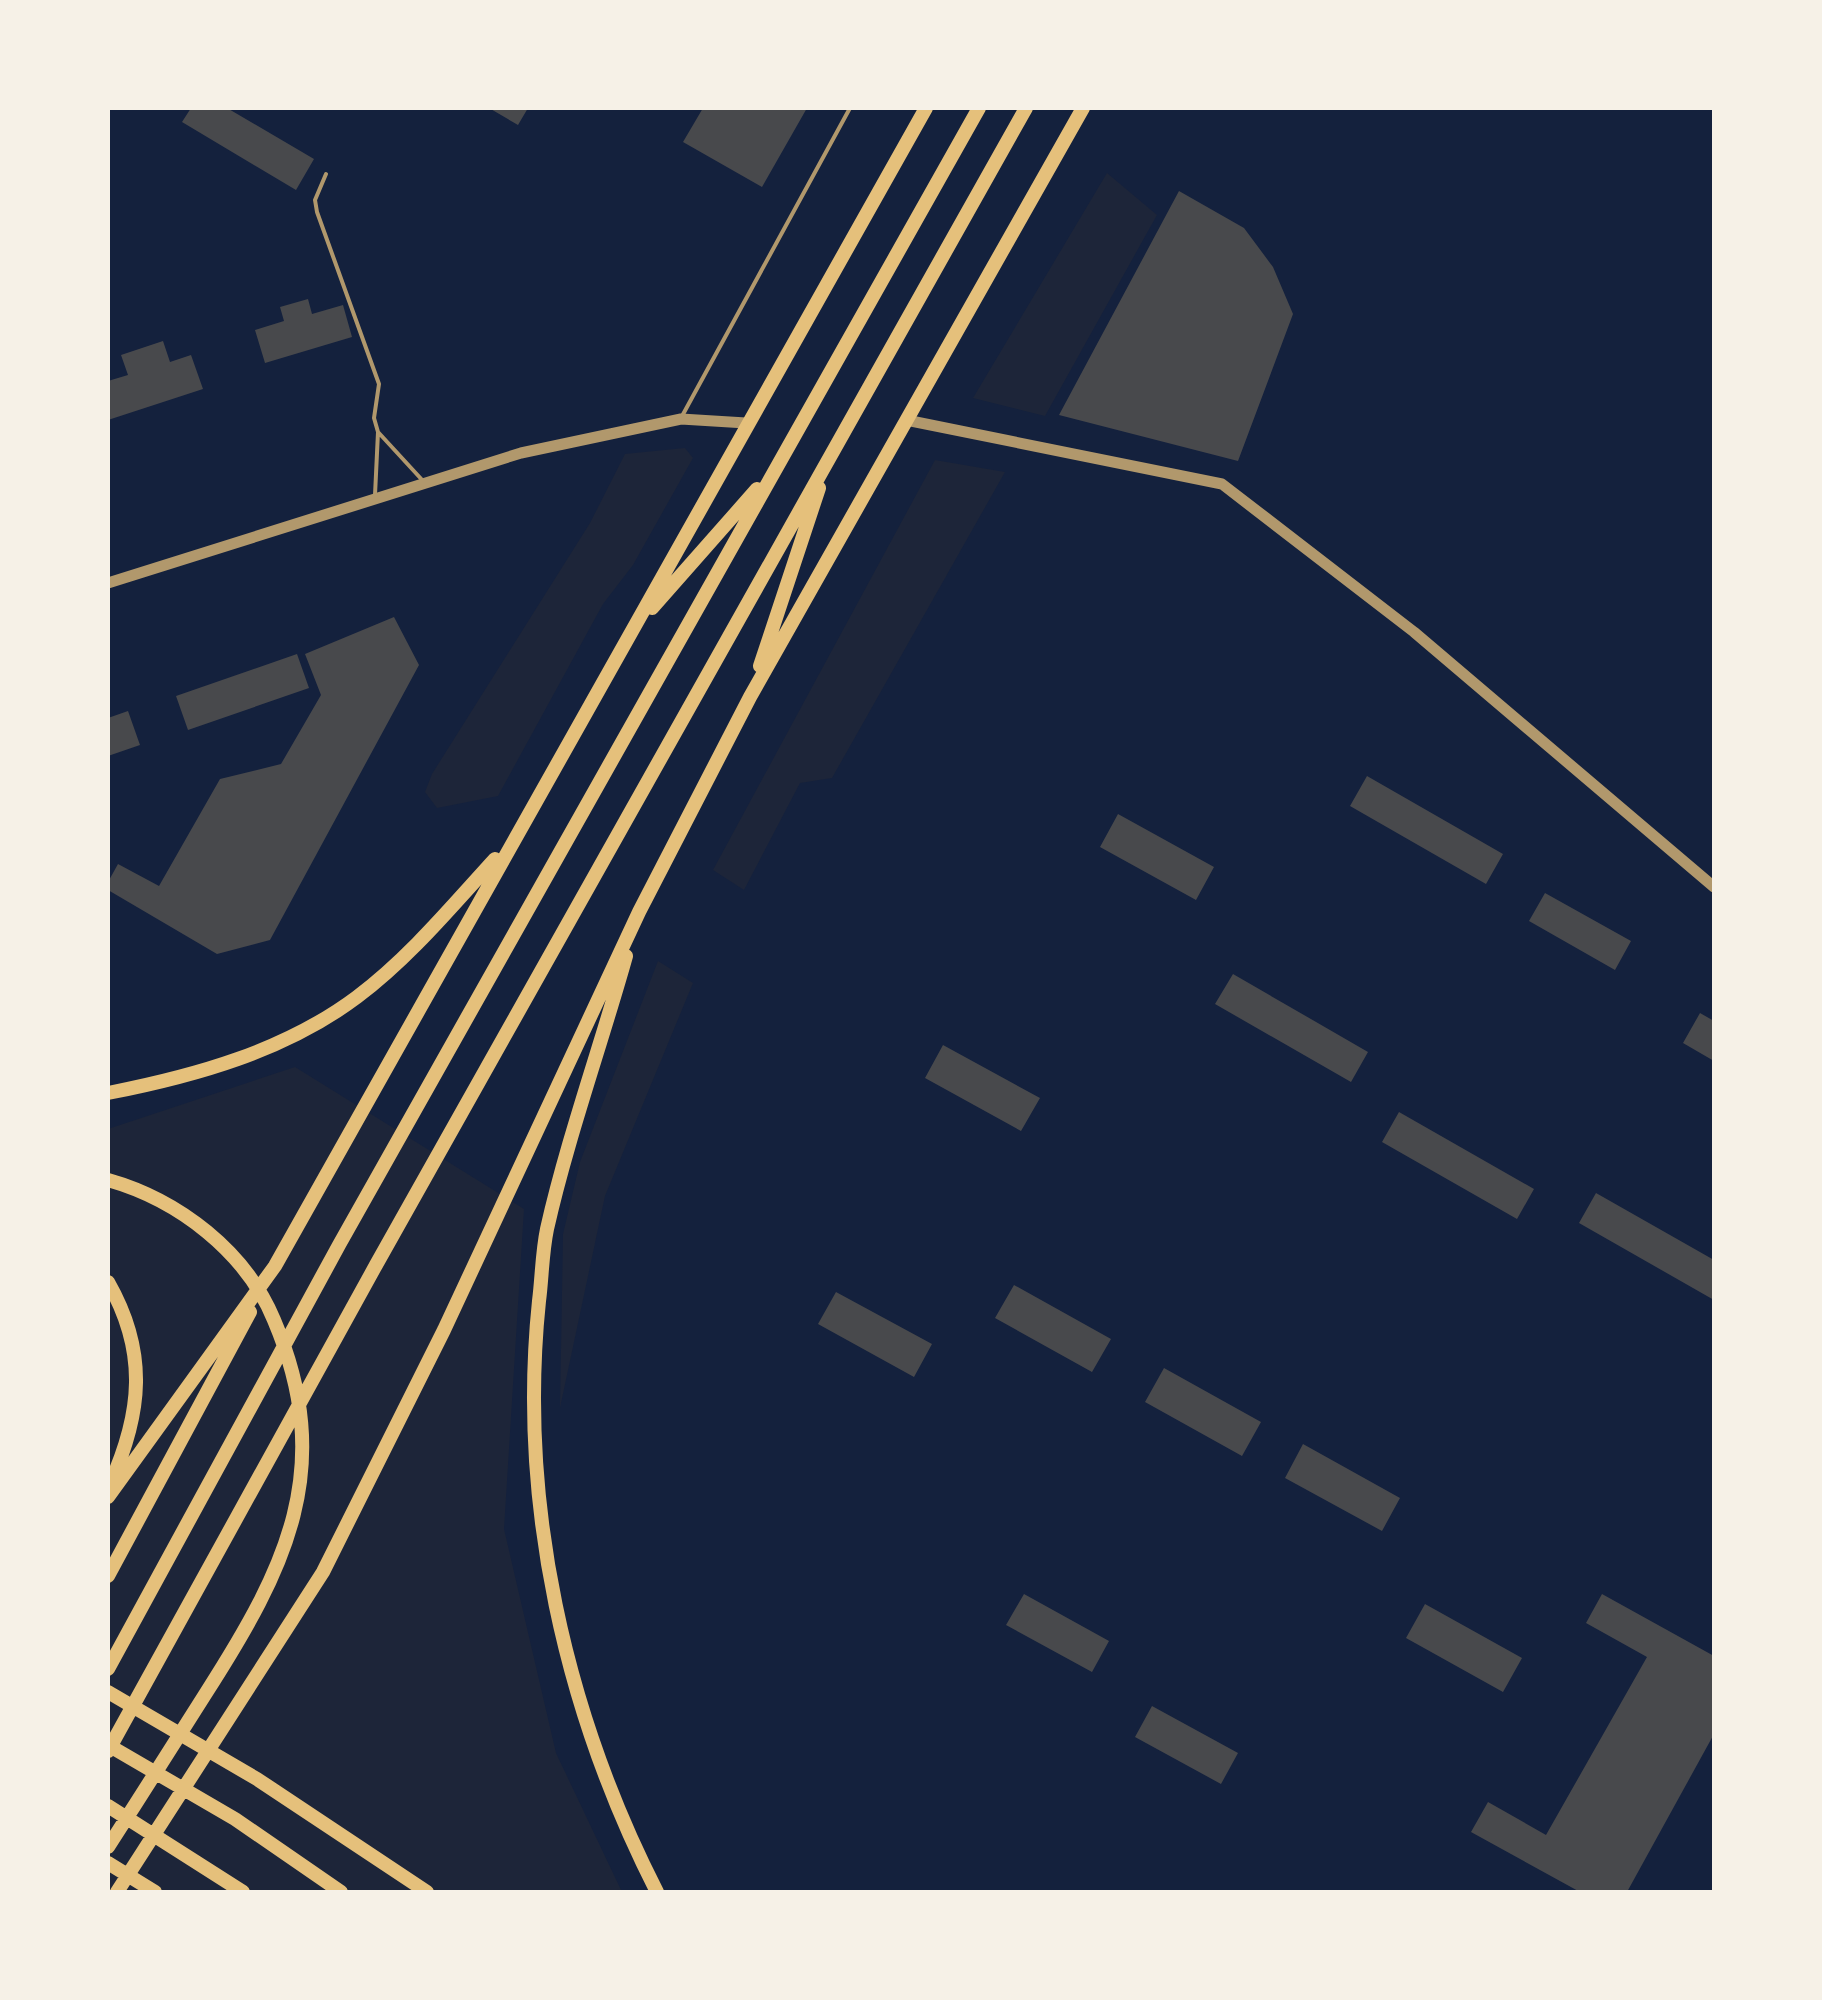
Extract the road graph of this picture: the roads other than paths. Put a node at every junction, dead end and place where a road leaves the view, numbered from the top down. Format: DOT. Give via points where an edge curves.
graph roads {
  1 [pos="850,108"];
  2 [pos="926,108"];
  3 [pos="979,108"];
  4 [pos="1026,108"];
  5 [pos="1083,108"];
  6 [pos="326,174"];
  7 [pos="681,419"];
  8 [pos="906,420"];
  9 [pos="746,423"];
  10 [pos="378,432"];
  11 [pos="830,456"];
  12 [pos="777,467"];
  13 [pos="425,483"];
  14 [pos="374,499"];
  15 [pos="108,583"];
  16 [pos="633,630"];
  17 [pos="750,697"];
  18 [pos="512,841"];
  19 [pos="1714,887"];
  20 [pos="639,912"];
  21 [pos="108,1093"];
  22 [pos="108,1180"];
  23 [pos="275,1266"];
  24 [pos="108,1282"];
  25 [pos="108,1488"];
  26 [pos="108,1497"];
  27 [pos="108,1576"];
  28 [pos="108,1669"];
  29 [pos="108,1692"];
  30 [pos="108,1748"];
  31 [pos="108,1806"];
  32 [pos="108,1847"];
  33 [pos="108,1863"];
  34 [pos="153,1891"];
  35 [pos="117,1892"];
  36 [pos="243,1892"];
  37 [pos="341,1892"];
  38 [pos="427,1892"];
  39 [pos="657,1892"];
  1 -- 7 [label="lane"];
  2 -- 9 [label="highway"];
  3 -- 12 [label="highway"];
  4 -- 11 [label="highway"];
  5 -- 8 [label="highway"];
  6 -- 10 [label="lane" via="318,188 317,212 379,384 374,418"];
  7 -- 9 [label="street"];
  7 -- 13 [label="street" via="521,453"];
  8 -- 17 [label="highway"];
  8 -- 19 [label="street" via="1222,484 1414,632"];
  9 -- 16 [label="highway"];
  10 -- 13 [label="lane"];
  10 -- 14 [label="lane"];
  11 -- 17 [label="highway"];
  11 -- 30 [label="highway"];
  12 -- 16 [label="highway"];
  12 -- 28 [label="highway" via="339,1245"];
  13 -- 14 [label="street"];
  14 -- 15 [label="street"];
  16 -- 18 [label="highway"];
  17 -- 20 [label="highway"];
  18 -- 21 [label="highway" via="396,963 318,1023 235,1061"];
  18 -- 23 [label="highway"];
  20 -- 35 [label="highway" via="444,1330 323,1572"];
  20 -- 39 [label="highway" via="547,1231 533,1359 533,1422 547,1558 567,1653 617,1808"];
  22 -- 32 [label="highway" via="193,1222 235,1258 268,1303 297,1388 302,1439 300,1488 280,1562 255,1616"];
  23 -- 26 [label="highway"];
  23 -- 27 [label="highway"];
  24 -- 25 [label="highway" via="132,1340 137,1386 132,1431"];
  29 -- 38 [label="highway" via="257,1779"];
  30 -- 37 [label="highway" via="235,1819"];
  31 -- 36 [label="highway"];
  33 -- 34 [label="highway"];
}
